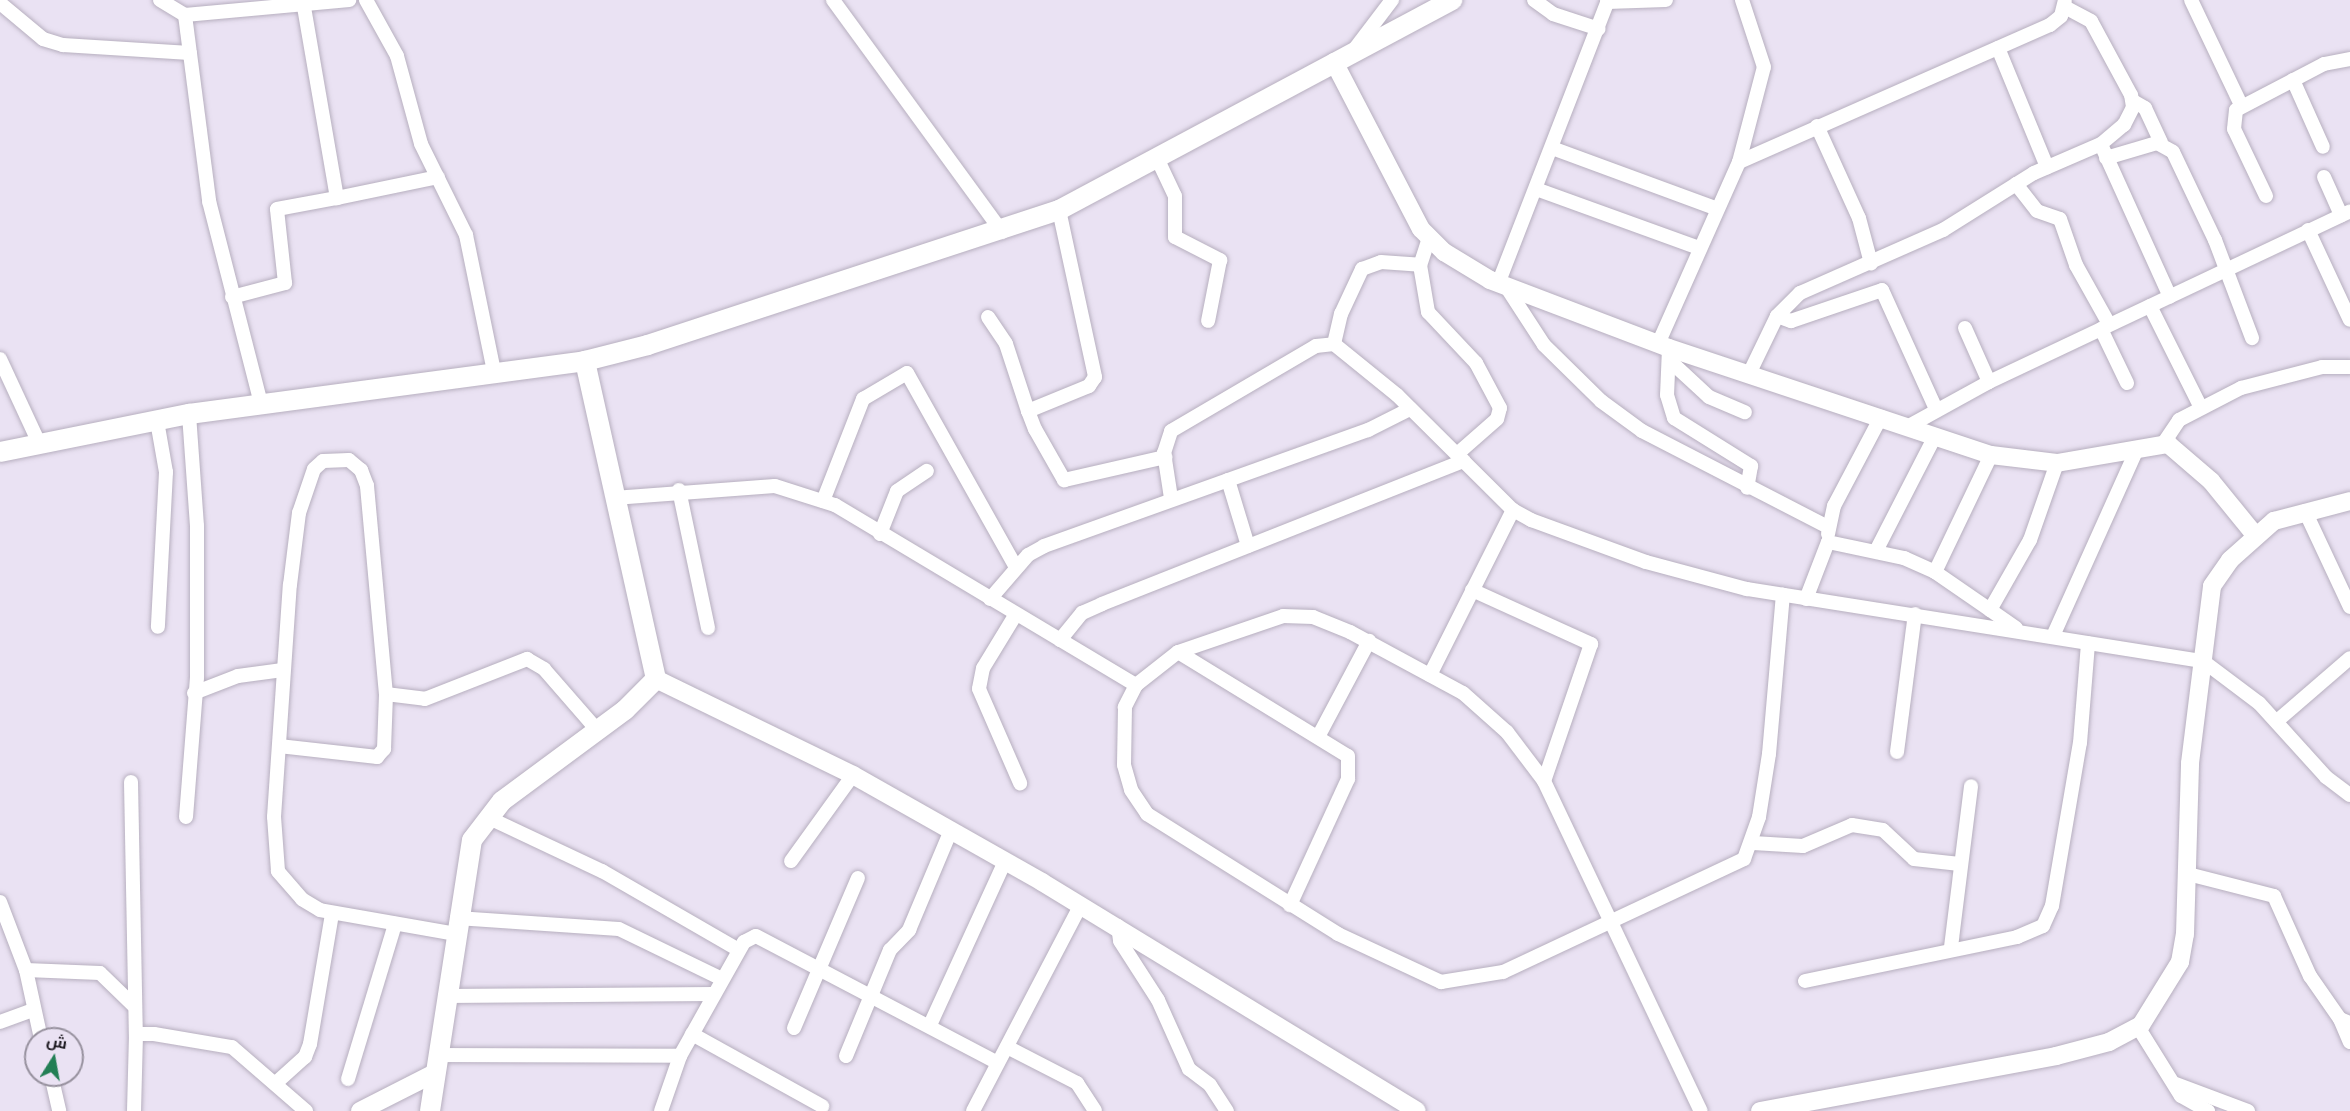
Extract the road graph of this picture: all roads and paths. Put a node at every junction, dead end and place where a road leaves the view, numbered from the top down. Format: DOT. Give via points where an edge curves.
graph roads {
  1 [pos="160,0"];
  2 [pos="349,0"];
  3 [pos="366,0"];
  4 [pos="833,0"];
  5 [pos="1392,0"];
  6 [pos="1452,0"];
  7 [pos="1534,0"];
  8 [pos="1666,0"];
  9 [pos="1741,0"];
  10 [pos="2191,0"];
  11 [pos="1608,1"];
  12 [pos="0,3"];
  13 [pos="2065,3"];
  14 [pos="304,7"];
  15 [pos="184,15"];
  16 [pos="1599,29"];
  17 [pos="1998,48"];
  18 [pos="1353,51"];
  19 [pos="190,53"];
  20 [pos="2350,59"];
  21 [pos="1334,62"];
  22 [pos="2293,80"];
  23 [pos="2133,101"];
  24 [pos="2241,105"];
  25 [pos="1817,126"];
  26 [pos="2161,143"];
  27 [pos="2323,147"];
  28 [pos="1552,148"];
  29 [pos="2103,151"];
  30 [pos="1157,158"];
  31 [pos="1739,162"];
  32 [pos="2047,167"];
  33 [pos="438,177"];
  34 [pos="2324,177"];
  35 [pos="2016,184"];
  36 [pos="1536,189"];
  37 [pos="2265,196"];
  38 [pos="338,198"];
  39 [pos="1715,208"];
  40 [pos="1059,210"];
  41 [pos="2346,213"];
  42 [pos="2308,230"];
  43 [pos="1002,232"];
  44 [pos="1429,238"];
  45 [pos="1699,248"];
  46 [pos="1871,263"];
  47 [pos="1420,265"];
  48 [pos="2227,269"];
  49 [pos="1502,286"];
  50 [pos="232,297"];
  51 [pos="2170,297"];
  52 [pos="2150,306"];
  53 [pos="1778,316"];
  54 [pos="988,317"];
  55 [pos="2350,320"];
  56 [pos="1208,321"];
  57 [pos="2105,327"];
  58 [pos="1965,328"];
  59 [pos="2252,338"];
  60 [pos="1334,344"];
  61 [pos="1665,351"];
  62 [pos="0,359"];
  63 [pos="585,361"];
  64 [pos="2350,367"];
  65 [pos="494,372"];
  66 [pos="1749,374"];
  67 [pos="1989,382"];
  68 [pos="2127,383"];
  69 [pos="261,403"];
  70 [pos="2200,406"];
  71 [pos="1410,409"];
  72 [pos="1936,409"];
  73 [pos="1028,411"];
  74 [pos="1745,412"];
  75 [pos="189,414"];
  76 [pos="1881,417"];
  77 [pos="157,421"];
  78 [pos="1909,426"];
  79 [pos="1935,436"];
  80 [pos="39,443"];
  81 [pos="2163,444"];
  82 [pos="2136,451"];
  83 [pos="0,452"];
  84 [pos="1991,455"];
  85 [pos="1165,457"];
  86 [pos="1461,458"];
  87 [pos="2056,463"];
  88 [pos="927,471"];
  89 [pos="1228,480"];
  90 [pos="1747,488"];
  91 [pos="679,490"];
  92 [pos="614,498"];
  93 [pos="1170,498"];
  94 [pos="823,501"];
  95 [pos="2350,501"];
  96 [pos="1513,510"];
  97 [pos="2305,511"];
  98 [pos="1828,527"];
  99 [pos="880,534"];
  100 [pos="2255,535"];
  101 [pos="1828,542"];
  102 [pos="1248,546"];
  103 [pos="1876,551"];
  104 [pos="1016,567"];
  105 [pos="1935,572"];
  106 [pos="1472,590"];
  107 [pos="1783,596"];
  108 [pos="990,599"];
  109 [pos="1806,599"];
  110 [pos="2350,607"];
  111 [pos="1990,610"];
  112 [pos="1016,614"];
  113 [pos="1915,614"];
  114 [pos="158,627"];
  115 [pos="708,628"];
  116 [pos="2020,631"];
  117 [pos="2053,636"];
  118 [pos="1060,640"];
  119 [pos="1368,641"];
  120 [pos="2088,643"];
  121 [pos="1178,652"];
  122 [pos="2350,658"];
  123 [pos="2203,661"];
  124 [pos="283,670"];
  125 [pos="1430,675"];
  126 [pos="656,679"];
  127 [pos="1136,685"];
  128 [pos="194,693"];
  129 [pos="386,694"];
  130 [pos="2277,721"];
  131 [pos="598,731"];
  132 [pos="1318,737"];
  133 [pos="279,746"];
  134 [pos="1897,752"];
  135 [pos="853,775"];
  136 [pos="1544,781"];
  137 [pos="131,783"];
  138 [pos="1020,783"];
  139 [pos="1971,786"];
  140 [pos="2350,795"];
  141 [pos="186,817"];
  142 [pos="487,817"];
  143 [pos="951,830"];
  144 [pos="1753,843"];
  145 [pos="791,861"];
  146 [pos="1005,861"];
  147 [pos="1960,864"];
  148 [pos="2188,874"];
  149 [pos="858,878"];
  150 [pos="0,902"];
  151 [pos="1081,904"];
  152 [pos="1290,905"];
  153 [pos="332,914"];
  154 [pos="395,924"];
  155 [pos="1609,925"];
  156 [pos="457,926"];
  157 [pos="1118,926"];
  158 [pos="1951,947"];
  159 [pos="739,950"];
  160 [pos="817,966"];
  161 [pos="26,970"];
  162 [pos="722,979"];
  163 [pos="1805,981"];
  164 [pos="714,994"];
  165 [pos="872,995"];
  166 [pos="445,996"];
  167 [pos="133,1005"];
  168 [pos="33,1010"];
  169 [pos="2345,1021"];
  170 [pos="0,1022"];
  171 [pos="930,1025"];
  172 [pos="38,1027"];
  173 [pos="2138,1027"];
  174 [pos="795,1028"];
  175 [pos="136,1034"];
  176 [pos="692,1034"];
  177 [pos="2350,1042"];
  178 [pos="1007,1047"];
  179 [pos="680,1056"];
  180 [pos="846,1056"];
  181 [pos="998,1063"];
  182 [pos="435,1064"];
  183 [pos="348,1079"];
  184 [pos="277,1082"];
  185 [pos="2176,1084"];
  186 [pos="54,1087"];
  187 [pos="822,1106"];
  188 [pos="59,1111"];
  189 [pos="134,1111"];
  190 [pos="306,1111"];
  191 [pos="360,1111"];
  192 [pos="430,1111"];
  193 [pos="661,1111"];
  194 [pos="973,1111"];
  195 [pos="1095,1111"];
  196 [pos="1227,1111"];
  197 [pos="1417,1111"];
  198 [pos="1701,1111"];
  199 [pos="1760,1111"];
  200 [pos="2208,1111"];
  201 [pos="2248,1111"];
  1 -- 15 [label="street"];
  2 -- 14 [label="street"];
  3 -- 33 [label="street" via="397,56 421,144"];
  4 -- 43 [label="street"];
  5 -- 18 [label="street"];
  6 -- 18 [label="main road"];
  7 -- 16 [label="street" via="1553,14"];
  8 -- 11 [label="street"];
  9 -- 31 [label="street" via="1764,67"];
  10 -- 24 [label="street"];
  11 -- 16 [label="street"];
  12 -- 19 [label="street" via="43,39 63,45"];
  13 -- 17 [label="street" via="2050,25"];
  13 -- 23 [label="street" via="2091,21"];
  14 -- 15 [label="street"];
  14 -- 38 [label="street"];
  15 -- 19 [label="street"];
  16 -- 28 [label="street"];
  17 -- 25 [label="street"];
  17 -- 32 [label="street"];
  18 -- 21 [label="main road"];
  19 -- 50 [label="street" via="209,201"];
  20 -- 22 [label="street"];
  21 -- 30 [label="main road"];
  21 -- 44 [label="street" via="1406,204"];
  22 -- 24 [label="street"];
  22 -- 27 [label="street"];
  23 -- 26 [label="street" via="2145,108"];
  23 -- 29 [label="street" via="2124,125"];
  24 -- 37 [label="street" via="2233,116 2234,129"];
  25 -- 31 [label="street"];
  25 -- 46 [label="street" via="1859,218"];
  26 -- 29 [label="street"];
  26 -- 48 [label="street" via="2173,152"];
  28 -- 36 [label="street"];
  28 -- 39 [label="street"];
  29 -- 32 [label="street"];
  29 -- 51 [label="street"];
  30 -- 40 [label="main road"];
  30 -- 56 [label="street" via="1175,196 1175,237 1220,260"];
  31 -- 39 [label="street"];
  32 -- 35 [label="street"];
  33 -- 38 [label="street"];
  33 -- 65 [label="street" via="466,236"];
  34 -- 41 [label="street"];
  35 -- 46 [label="street" via="1943,230"];
  35 -- 57 [label="street" via="2033,207 2060,219 2076,266"];
  36 -- 45 [label="street"];
  36 -- 49 [label="street"];
  38 -- 50 [label="street" via="277,209 285,283"];
  39 -- 45 [label="street"];
  40 -- 43 [label="main road"];
  40 -- 73 [label="street" via="1095,377 1089,386"];
  41 -- 42 [label="street"];
  42 -- 48 [label="street"];
  42 -- 55 [label="street"];
  43 -- 63 [label="main road"];
  44 -- 47 [label="street"];
  44 -- 49 [label="street"];
  45 -- 61 [label="street"];
  46 -- 53 [label="street" via="1800,293"];
  47 -- 60 [label="street" via="1381,262 1362,269 1341,314"];
  47 -- 86 [label="street" via="1428,312 1476,363 1500,408 1497,419"];
  48 -- 51 [label="street"];
  48 -- 59 [label="street"];
  49 -- 61 [label="street"];
  49 -- 90 [label="street" via="1539,339 1601,401 1642,431"];
  50 -- 69 [label="street"];
  51 -- 52 [label="street"];
  52 -- 57 [label="street"];
  52 -- 70 [label="street"];
  53 -- 66 [label="street"];
  53 -- 72 [label="street" via="1791,321 1882,290"];
  54 -- 73 [label="street" via="1005,344"];
  57 -- 67 [label="street"];
  57 -- 68 [label="street"];
  58 -- 67 [label="street"];
  60 -- 71 [label="street"];
  60 -- 85 [label="street" via="1316,346 1186,420 1169,434"];
  61 -- 66 [label="street"];
  61 -- 74 [label="street" via="1709,397"];
  61 -- 90 [label="street" via="1667,395 1674,418 1751,466"];
  62 -- 80 [label="street"];
  63 -- 65 [label="main road"];
  63 -- 92 [label="main road"];
  64 -- 70 [label="street" via="2280,376"];
  65 -- 69 [label="main road"];
  66 -- 76 [label="street"];
  67 -- 72 [label="street"];
  69 -- 75 [label="main road"];
  70 -- 81 [label="street" via="2171,428"];
  71 -- 86 [label="street"];
  71 -- 89 [label="street" via="1368,430"];
  72 -- 78 [label="street"];
  73 -- 85 [label="street" via="1064,480"];
  75 -- 77 [label="main road"];
  75 -- 128 [label="street" via="197,526"];
  76 -- 78 [label="street"];
  76 -- 98 [label="street"];
  77 -- 80 [label="main road"];
  77 -- 114 [label="street" via="166,472"];
  78 -- 79 [label="street"];
  79 -- 84 [label="street"];
  79 -- 103 [label="street"];
  80 -- 83 [label="main road"];
  81 -- 82 [label="street"];
  81 -- 100 [label="street" via="2178,449 2211,481"];
  82 -- 87 [label="street"];
  82 -- 117 [label="street"];
  84 -- 87 [label="street"];
  84 -- 105 [label="street"];
  85 -- 93 [label="street"];
  86 -- 96 [label="street"];
  86 -- 102 [label="street"];
  87 -- 111 [label="street" via="2030,540"];
  88 -- 99 [label="street" via="897,492"];
  89 -- 93 [label="street"];
  89 -- 102 [label="street"];
  90 -- 98 [label="street"];
  91 -- 92 [label="street"];
  91 -- 94 [label="street" via="775,486"];
  91 -- 115 [label="street"];
  92 -- 126 [label="main road"];
  93 -- 104 [label="street" via="1044,546"];
  94 -- 99 [label="street"];
  94 -- 104 [label="street" via="863,399 907,373"];
  95 -- 97 [label="street"];
  96 -- 106 [label="street"];
  96 -- 107 [label="street" via="1647,562"];
  97 -- 100 [label="street"];
  97 -- 110 [label="street"];
  98 -- 101 [label="street"];
  99 -- 108 [label="street"];
  100 -- 123 [label="street" via="2212,586"];
  101 -- 103 [label="street"];
  101 -- 109 [label="street"];
  102 -- 118 [label="street" via="1082,613"];
  103 -- 105 [label="street"];
  104 -- 108 [label="street"];
  105 -- 111 [label="street"];
  106 -- 125 [label="street"];
  106 -- 136 [label="street" via="1591,645"];
  107 -- 109 [label="street"];
  107 -- 144 [label="street" via="1769,754"];
  108 -- 112 [label="street"];
  109 -- 113 [label="street"];
  111 -- 116 [label="street"];
  112 -- 118 [label="street"];
  112 -- 138 [label="street" via="983,668 979,689"];
  113 -- 116 [label="street"];
  113 -- 134 [label="street"];
  116 -- 117 [label="street"];
  117 -- 120 [label="street"];
  118 -- 127 [label="street"];
  119 -- 121 [label="street" via="1313,617 1283,616"];
  119 -- 125 [label="street"];
  119 -- 132 [label="street"];
  120 -- 123 [label="street"];
  120 -- 158 [label="street" via="2080,743 2048,918 2034,933"];
  121 -- 127 [label="street"];
  121 -- 132 [label="street"];
  122 -- 130 [label="street"];
  123 -- 130 [label="street"];
  123 -- 148 [label="street" via="2190,763"];
  124 -- 128 [label="street" via="238,676"];
  124 -- 129 [label="street" via="298,524 310,480 323,461 349,460 362,470 367,486"];
  124 -- 133 [label="street"];
  125 -- 136 [label="street" via="1489,712"];
  126 -- 131 [label="main road"];
  126 -- 135 [label="street"];
  127 -- 152 [label="street" via="1125,707 1124,765 1131,790 1147,814"];
  128 -- 141 [label="street"];
  129 -- 131 [label="street" via="425,699 527,659 544,669"];
  129 -- 133 [label="street" via="384,749 377,757"];
  130 -- 140 [label="street" via="2326,777"];
  131 -- 142 [label="main road"];
  132 -- 152 [label="street" via="1348,756 1351,770"];
  133 -- 153 [label="street" via="273,836 278,871 302,899"];
  135 -- 143 [label="street"];
  135 -- 145 [label="street"];
  136 -- 155 [label="street"];
  137 -- 167 [label="street"];
  139 -- 147 [label="street"];
  142 -- 156 [label="main road" via="465,862"];
  142 -- 159 [label="street" via="602,871"];
  143 -- 146 [label="street"];
  143 -- 165 [label="street" via="909,930 890,950"];
  144 -- 147 [label="street" via="1803,846 1852,825 1883,830 1914,859"];
  144 -- 155 [label="street" via="1735,865"];
  146 -- 151 [label="street"];
  146 -- 171 [label="street"];
  147 -- 158 [label="street"];
  148 -- 169 [label="street" via="2274,896 2310,976"];
  148 -- 173 [label="street" via="2180,962 2155,1009"];
  149 -- 160 [label="street"];
  150 -- 161 [label="street"];
  151 -- 157 [label="street"];
  151 -- 178 [label="street"];
  152 -- 155 [label="street" via="1393,963 1441,982 1503,972"];
  153 -- 154 [label="street"];
  153 -- 184 [label="street" via="310,1044 305,1057"];
  154 -- 156 [label="street"];
  154 -- 183 [label="street"];
  155 -- 198 [label="street"];
  156 -- 162 [label="street" via="619,929"];
  156 -- 166 [label="main road"];
  157 -- 196 [label="street" via="1120,941 1158,1000 1189,1069 1210,1085"];
  157 -- 197 [label="street"];
  158 -- 163 [label="street"];
  159 -- 160 [label="street" via="756,936"];
  159 -- 162 [label="street"];
  160 -- 165 [label="street"];
  160 -- 174 [label="street"];
  161 -- 167 [label="street" via="100,973"];
  161 -- 168 [label="street"];
  162 -- 164 [label="street"];
  164 -- 166 [label="street"];
  164 -- 176 [label="street"];
  165 -- 171 [label="street"];
  165 -- 180 [label="street"];
  166 -- 182 [label="main road"];
  167 -- 175 [label="street"];
  168 -- 170 [label="street"];
  168 -- 172 [label="street"];
  169 -- 177 [label="street"];
  171 -- 181 [label="street"];
  173 -- 185 [label="street"];
  173 -- 199 [label="street" via="2109,1042 2055,1056"];
  175 -- 184 [label="street" via="232,1047"];
  175 -- 189 [label="street"];
  176 -- 179 [label="street"];
  176 -- 187 [label="street"];
  178 -- 181 [label="street"];
  178 -- 195 [label="street" via="1077,1083"];
  179 -- 182 [label="street"];
  179 -- 193 [label="street"];
  181 -- 194 [label="street"];
  182 -- 191 [label="street"];
  182 -- 192 [label="main road"];
  184 -- 190 [label="street"];
  185 -- 200 [label="street" via="2181,1096"];
  185 -- 201 [label="street"];
  186 -- 188 [label="street"];
}
